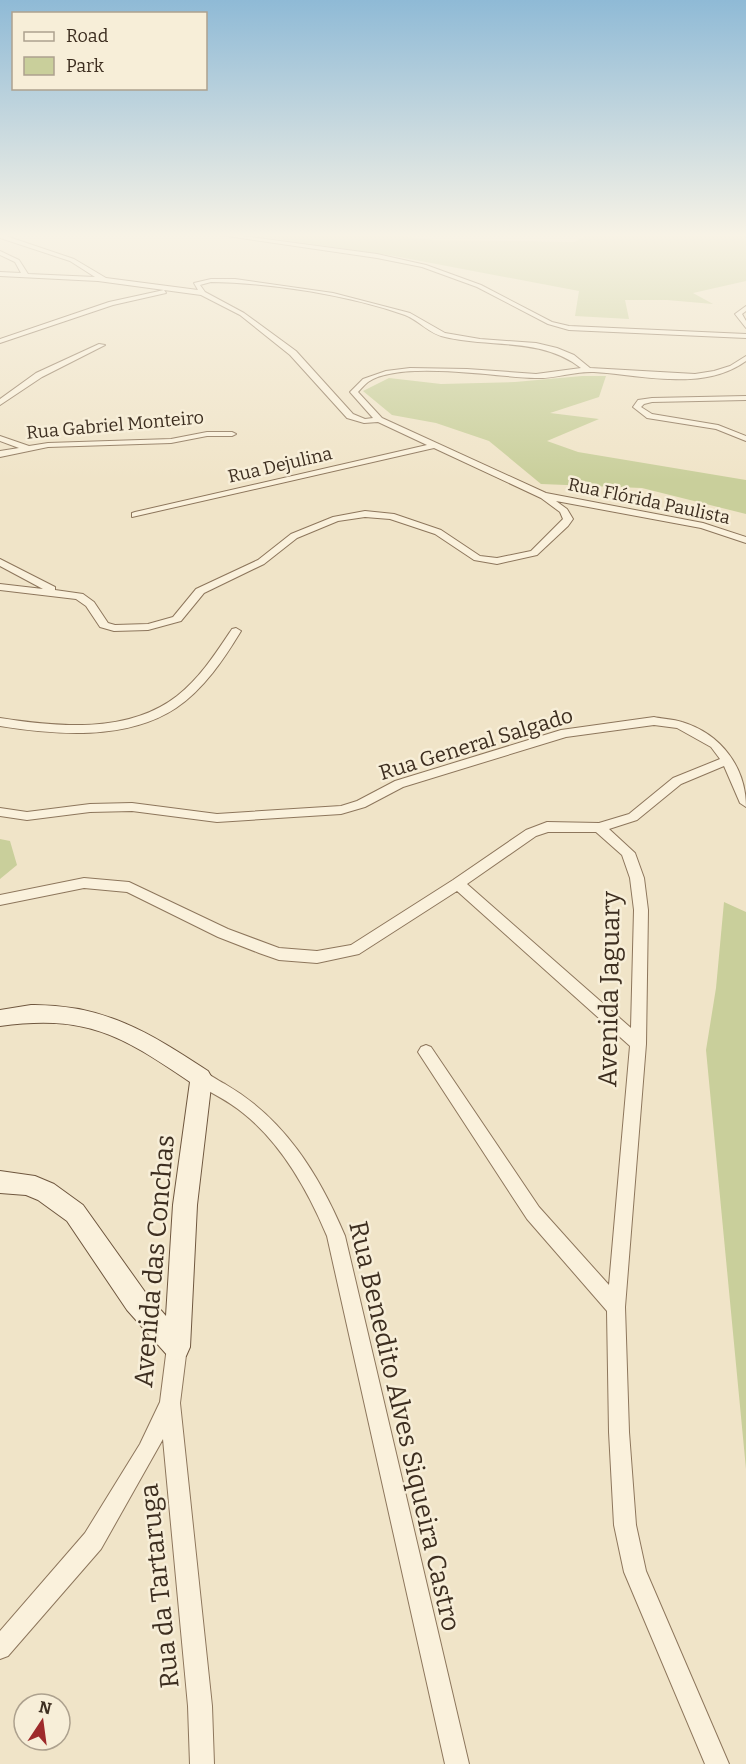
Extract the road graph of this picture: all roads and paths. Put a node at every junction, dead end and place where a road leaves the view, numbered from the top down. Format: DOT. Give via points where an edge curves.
graph roads {
  1 [pos="75,315"];
  2 [pos="244,315"];
  3 [pos="410,315"];
  4 [pos="538,315"];
  5 [pos="746,336"];
  6 [pos="0,341"];
  7 [pos="101,345"];
  8 [pos="746,358"];
  9 [pos="587,369"];
  10 [pos="746,398"];
  11 [pos="0,403"];
  12 [pos="379,420"];
  13 [pos="232,434"];
  14 [pos="0,438"];
  15 [pos="746,439"];
  16 [pos="16,445"];
  17 [pos="0,446"];
  18 [pos="434,446"];
  19 [pos="28,449"];
  20 [pos="0,454"];
  21 [pos="544,496"];
  22 [pos="135,515"];
  23 [pos="746,540"];
  24 [pos="0,562"];
  25 [pos="0,587"];
  26 [pos="56,591"];
  27 [pos="236,632"];
  28 [pos="0,722"];
  29 [pos="727,760"];
  30 [pos="746,803"];
  31 [pos="0,812"];
  32 [pos="599,828"];
  33 [pos="458,884"];
  34 [pos="0,900"];
  35 [pos="0,1018"];
  36 [pos="638,1044"];
  37 [pos="426,1052"];
  38 [pos="201,1078"];
  39 [pos="0,1182"];
  40 [pos="616,1307"];
  41 [pos="177,1347"];
  42 [pos="170,1403"];
  43 [pos="0,1648"];
  44 [pos="202,1764"];
  45 [pos="456,1764"];
  46 [pos="717,1764"];
  1 -- 6 [label="street"];
  2 -- 12 [label="street" via="293,353 350,416 364,421"];
  3 -- 9 [label="street" via="445,336 550,347"];
  4 -- 5 [label="street" via="561,327"];
  7 -- 11 [label="street" via="39,375"];
  8 -- 9 [label="street" via="738,367 703,375"];
  9 -- 12 [label="street" via="538,376 433,370 379,375 360,384 354,392"];
  10 -- 15 [label="street" via="652,400 637,407 650,416 718,428"];
  12 -- 18 [label="street"];
  13 -- 19 [label="street, Rua Gabriel Monteiro" via="171,441 68,443"];
  14 -- 16 [label="street"];
  16 -- 17 [label="street"];
  16 -- 19 [label="street"];
  18 -- 21 [label="street"];
  18 -- 22 [label="street, Rua Dejulina"];
  19 -- 20 [label="street, Rua Gabriel Monteiro"];
  21 -- 23 [label="street, Rua Flórida Paulista" via="703,526"];
  21 -- 26 [label="street" via="564,511 568,519 534,553 510,560 477,558 438,532 391,516 365,514 336,519 294,536 261,562 200,591 177,619 161,625 104,625 83,598"];
  24 -- 26 [label="street"];
  25 -- 26 [label="street"];
  27 -- 28 [label="street" via="203,676 160,711 112,724 73,729 44,730"];
  29 -- 30 [label="street, Rua General Salgado"];
  29 -- 31 [label="street, Rua General Salgado" via="715,744 689,728 644,721 565,733 399,784 341,810 217,818 132,807 27,816"];
  29 -- 32 [label="street" via="677,781 633,817"];
  32 -- 33 [label="street" via="547,826 531,832"];
  32 -- 36 [label="street, Avenida Jaguary" via="628,853 637,878 641,910"];
  33 -- 34 [label="street" via="354,950 317,957 264,949 129,887 84,883"];
  33 -- 36 [label="street"];
  35 -- 38 [label="street" via="59,1011 87,1015 147,1041"];
  36 -- 40 [label="street, Avenida Jaguary"];
  37 -- 40 [label="street" via="533,1213"];
  38 -- 41 [label="street, Avenida das Conchas" via="185,1205"];
  38 -- 45 [label="street, Rua Benedito Alves Siqueira Castro" via="249,1108 288,1151 322,1204 336,1236"];
  39 -- 41 [label="street" via="27,1184 75,1213 136,1301"];
  40 -- 46 [label="street, Avenida Jaguary" via="619,1432 635,1572"];
  41 -- 42 [label="street, Avenida das Conchas"];
  42 -- 43 [label="street, Avenida das Conchas" via="147,1451 93,1541"];
  42 -- 44 [label="street, Rua da Tartaruga" via="200,1706"];
}
